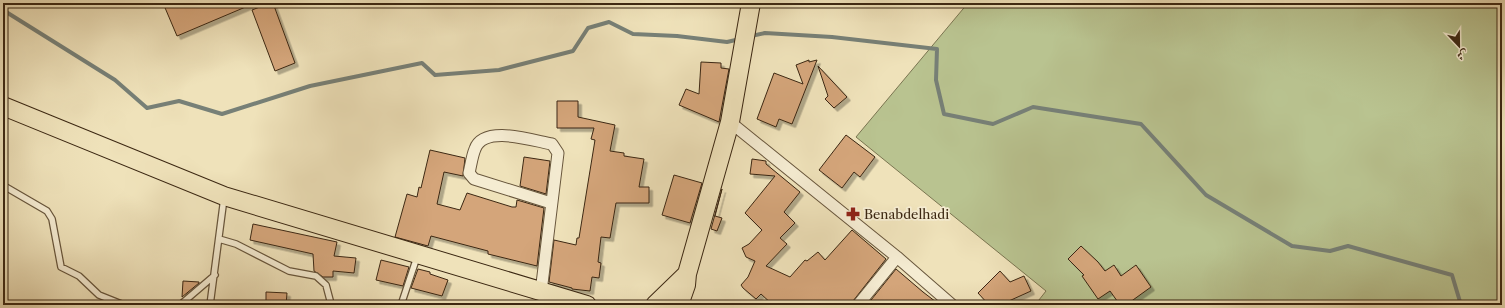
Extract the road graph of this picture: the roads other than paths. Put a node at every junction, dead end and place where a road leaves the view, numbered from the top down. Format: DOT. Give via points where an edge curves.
graph roads {
  1 [pos="751,3"];
  2 [pos="3,106"];
  3 [pos="730,122"];
  4 [pos="4,186"];
  5 [pos="224,196"];
  6 [pos="551,203"];
  7 [pos="219,239"];
  8 [pos="418,255"];
  9 [pos="897,257"];
  10 [pos="687,274"];
  11 [pos="215,275"];
  12 [pos="541,292"];
  13 [pos="331,304"];
  14 [pos="124,305"];
  15 [pos="180,305"];
  16 [pos="210,305"];
  17 [pos="401,305"];
  18 [pos="587,305"];
  19 [pos="655,305"];
  20 [pos="679,305"];
  21 [pos="858,305"];
  22 [pos="952,305"];
  1 -- 3 [label="main road"];
  2 -- 5 [label="main road"];
  3 -- 9 [label="street"];
  3 -- 10 [label="main road"];
  4 -- 14 [label="lane" via="47,212 52,219 61,267 79,276 99,295"];
  5 -- 7 [label="lane"];
  5 -- 8 [label="main road"];
  6 -- 6 [label="street" via="558,153 552,144 502,135 480,141 475,148 469,173 474,179"];
  6 -- 12 [label="street"];
  7 -- 11 [label="lane"];
  7 -- 13 [label="lane" via="236,244 289,271 316,276 326,285"];
  8 -- 12 [label="main road"];
  8 -- 17 [label="lane"];
  9 -- 21 [label="street"];
  9 -- 22 [label="street"];
  10 -- 19 [label="main road"];
  10 -- 20 [label="main road" via="684,294"];
  11 -- 15 [label="lane"];
  11 -- 16 [label="lane"];
  12 -- 18 [label="main road"];
}
